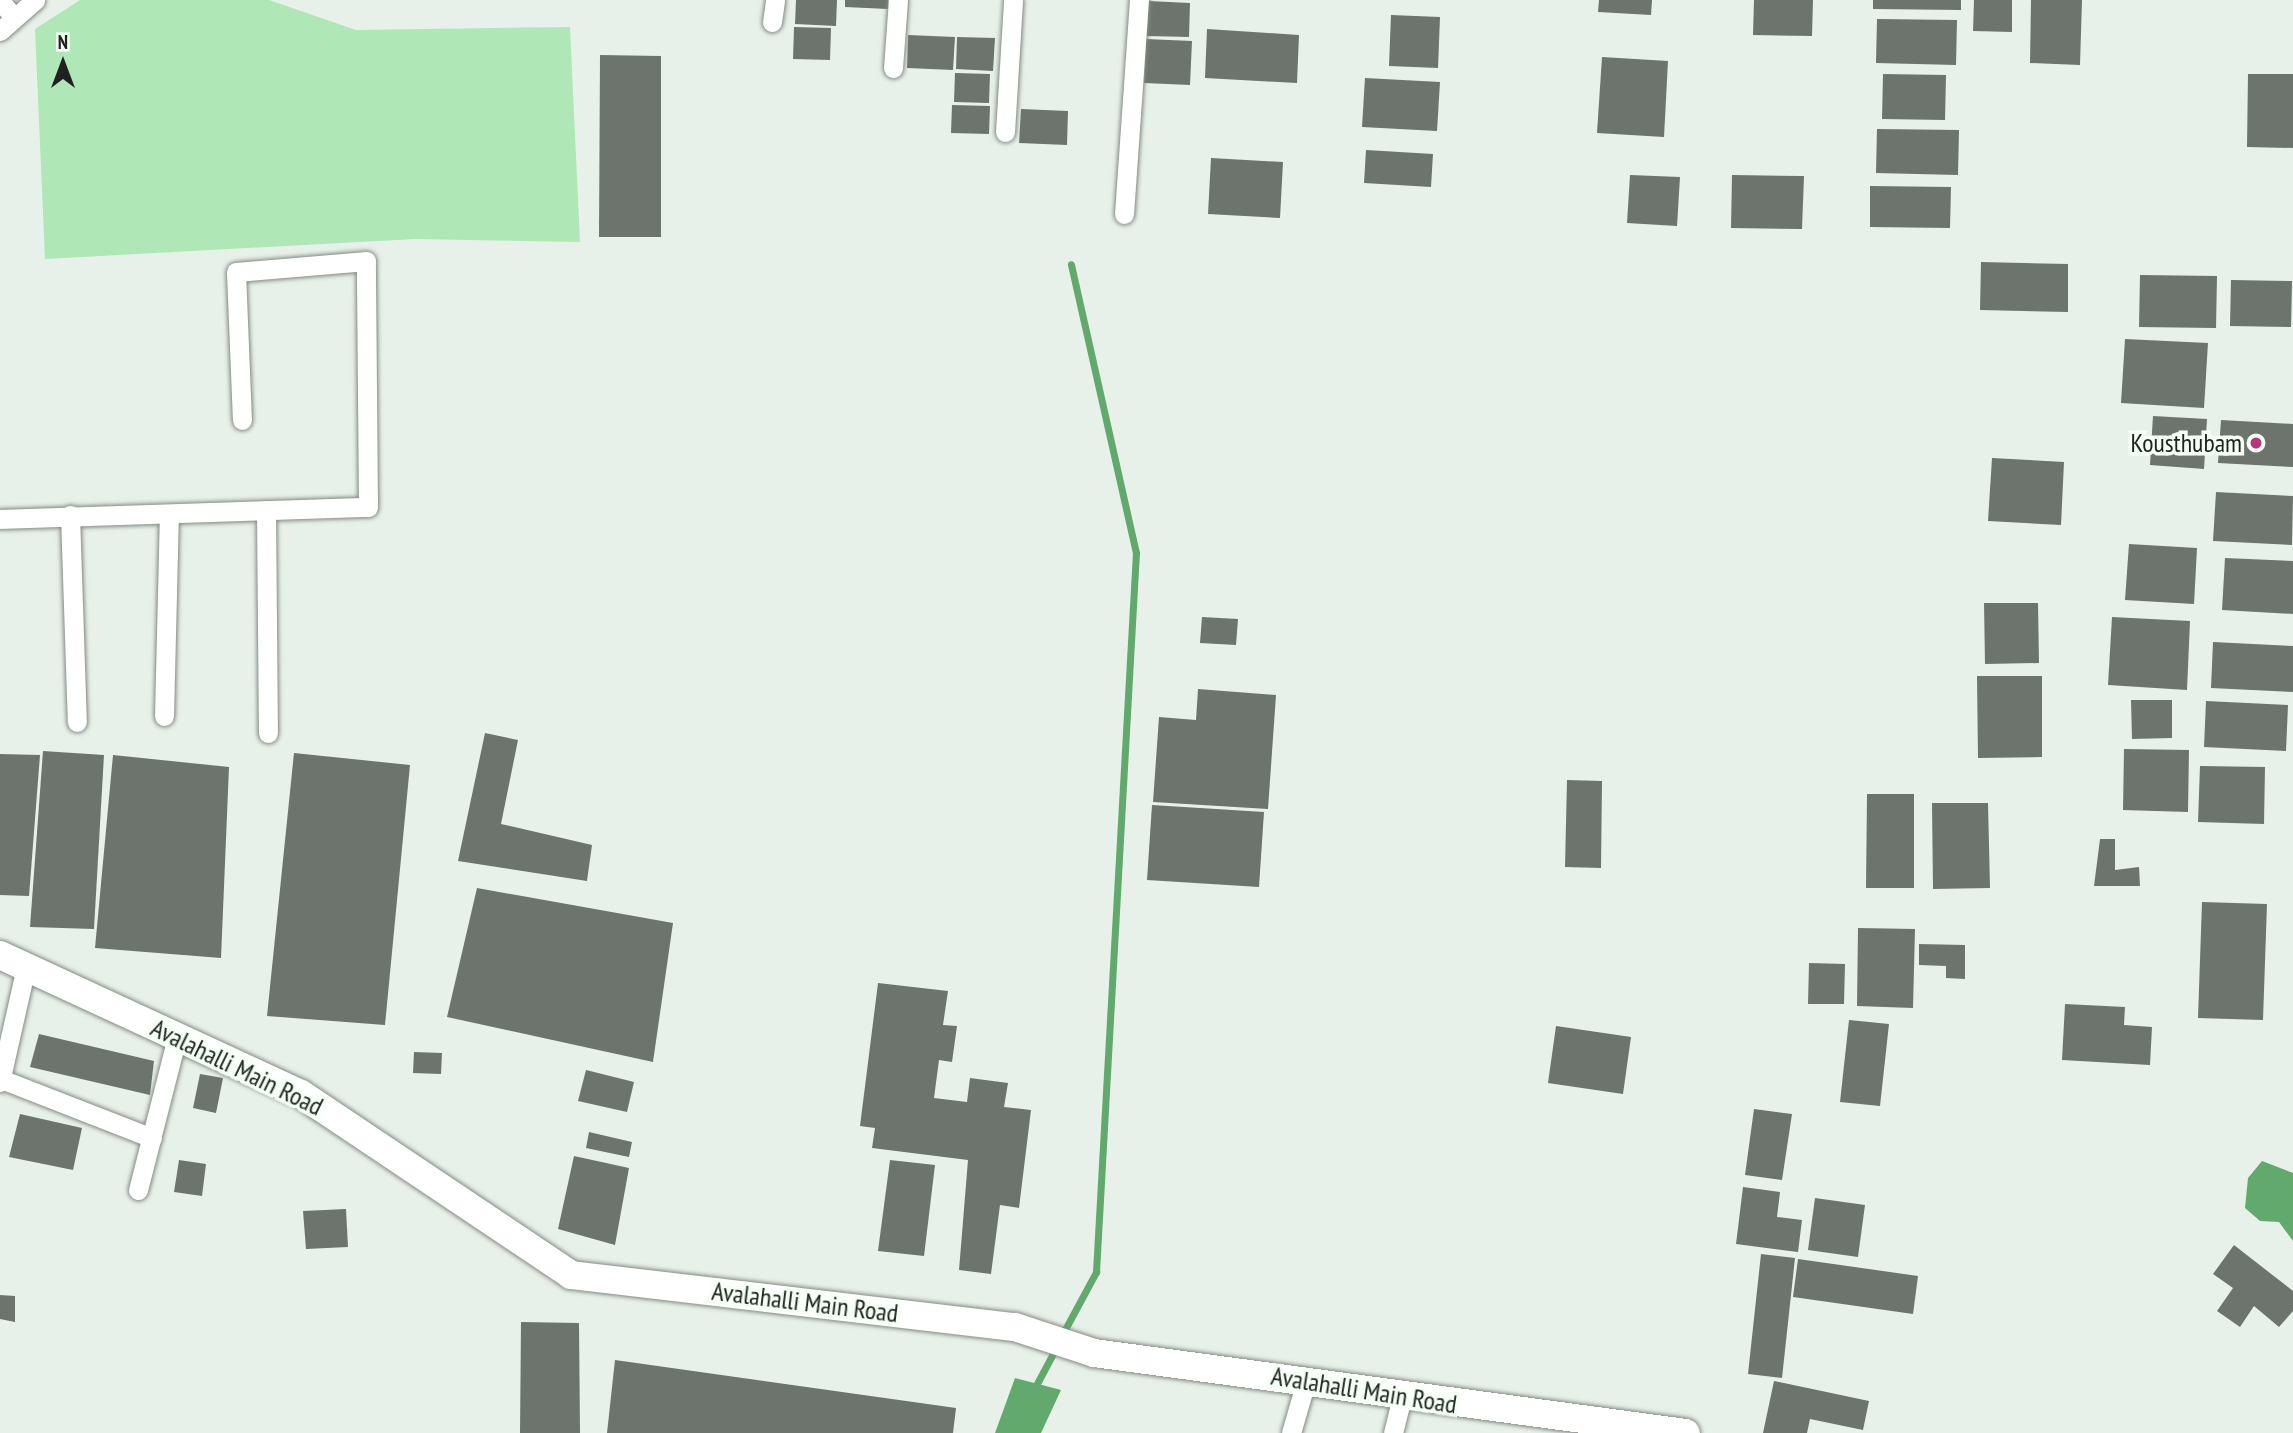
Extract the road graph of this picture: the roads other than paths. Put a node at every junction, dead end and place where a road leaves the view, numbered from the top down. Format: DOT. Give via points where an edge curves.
graph roads {
  1 [pos="35,0"];
  2 [pos="775,0"];
  3 [pos="898,0"];
  4 [pos="1013,0"];
  5 [pos="1139,0"];
  6 [pos="4,16"];
  7 [pos="772,22"];
  8 [pos="894,68"];
  9 [pos="1005,132"];
  10 [pos="1124,214"];
  11 [pos="242,420"];
  12 [pos="266,510"];
  13 [pos="169,514"];
  14 [pos="70,515"];
  15 [pos="0,519"];
  16 [pos="164,716"];
  17 [pos="77,722"];
  18 [pos="268,733"];
  19 [pos="0,955"];
  20 [pos="26,967"];
  21 [pos="177,1037"];
  22 [pos="0,1080"];
  23 [pos="152,1138"];
  24 [pos="138,1189"];
  25 [pos="1306,1381"];
  26 [pos="1402,1397"];
  27 [pos="1291,1433"];
  28 [pos="1393,1433"];
  29 [pos="1686,1433"];
  1 -- 6 [label="street"];
  2 -- 7 [label="street"];
  3 -- 8 [label="street"];
  4 -- 9 [label="street"];
  5 -- 10 [label="street"];
  11 -- 12 [label="street" via="236,272 366,261 368,507"];
  12 -- 13 [label="street"];
  12 -- 18 [label="street"];
  13 -- 14 [label="street"];
  13 -- 16 [label="street"];
  14 -- 15 [label="street"];
  14 -- 17 [label="street"];
  19 -- 20 [label="main road, Avalahalli Main Road"];
  20 -- 21 [label="main road, Avalahalli Main Road"];
  20 -- 22 [label="street"];
  21 -- 23 [label="street"];
  21 -- 25 [label="main road, Avalahalli Main Road" via="301,1094 571,1275 1015,1327 1094,1353"];
  22 -- 23 [label="street"];
  23 -- 24 [label="street"];
  25 -- 26 [label="main road, Avalahalli Main Road"];
  25 -- 27 [label="street"];
  26 -- 28 [label="street"];
  26 -- 29 [label="main road, Avalahalli Main Road"];
}
